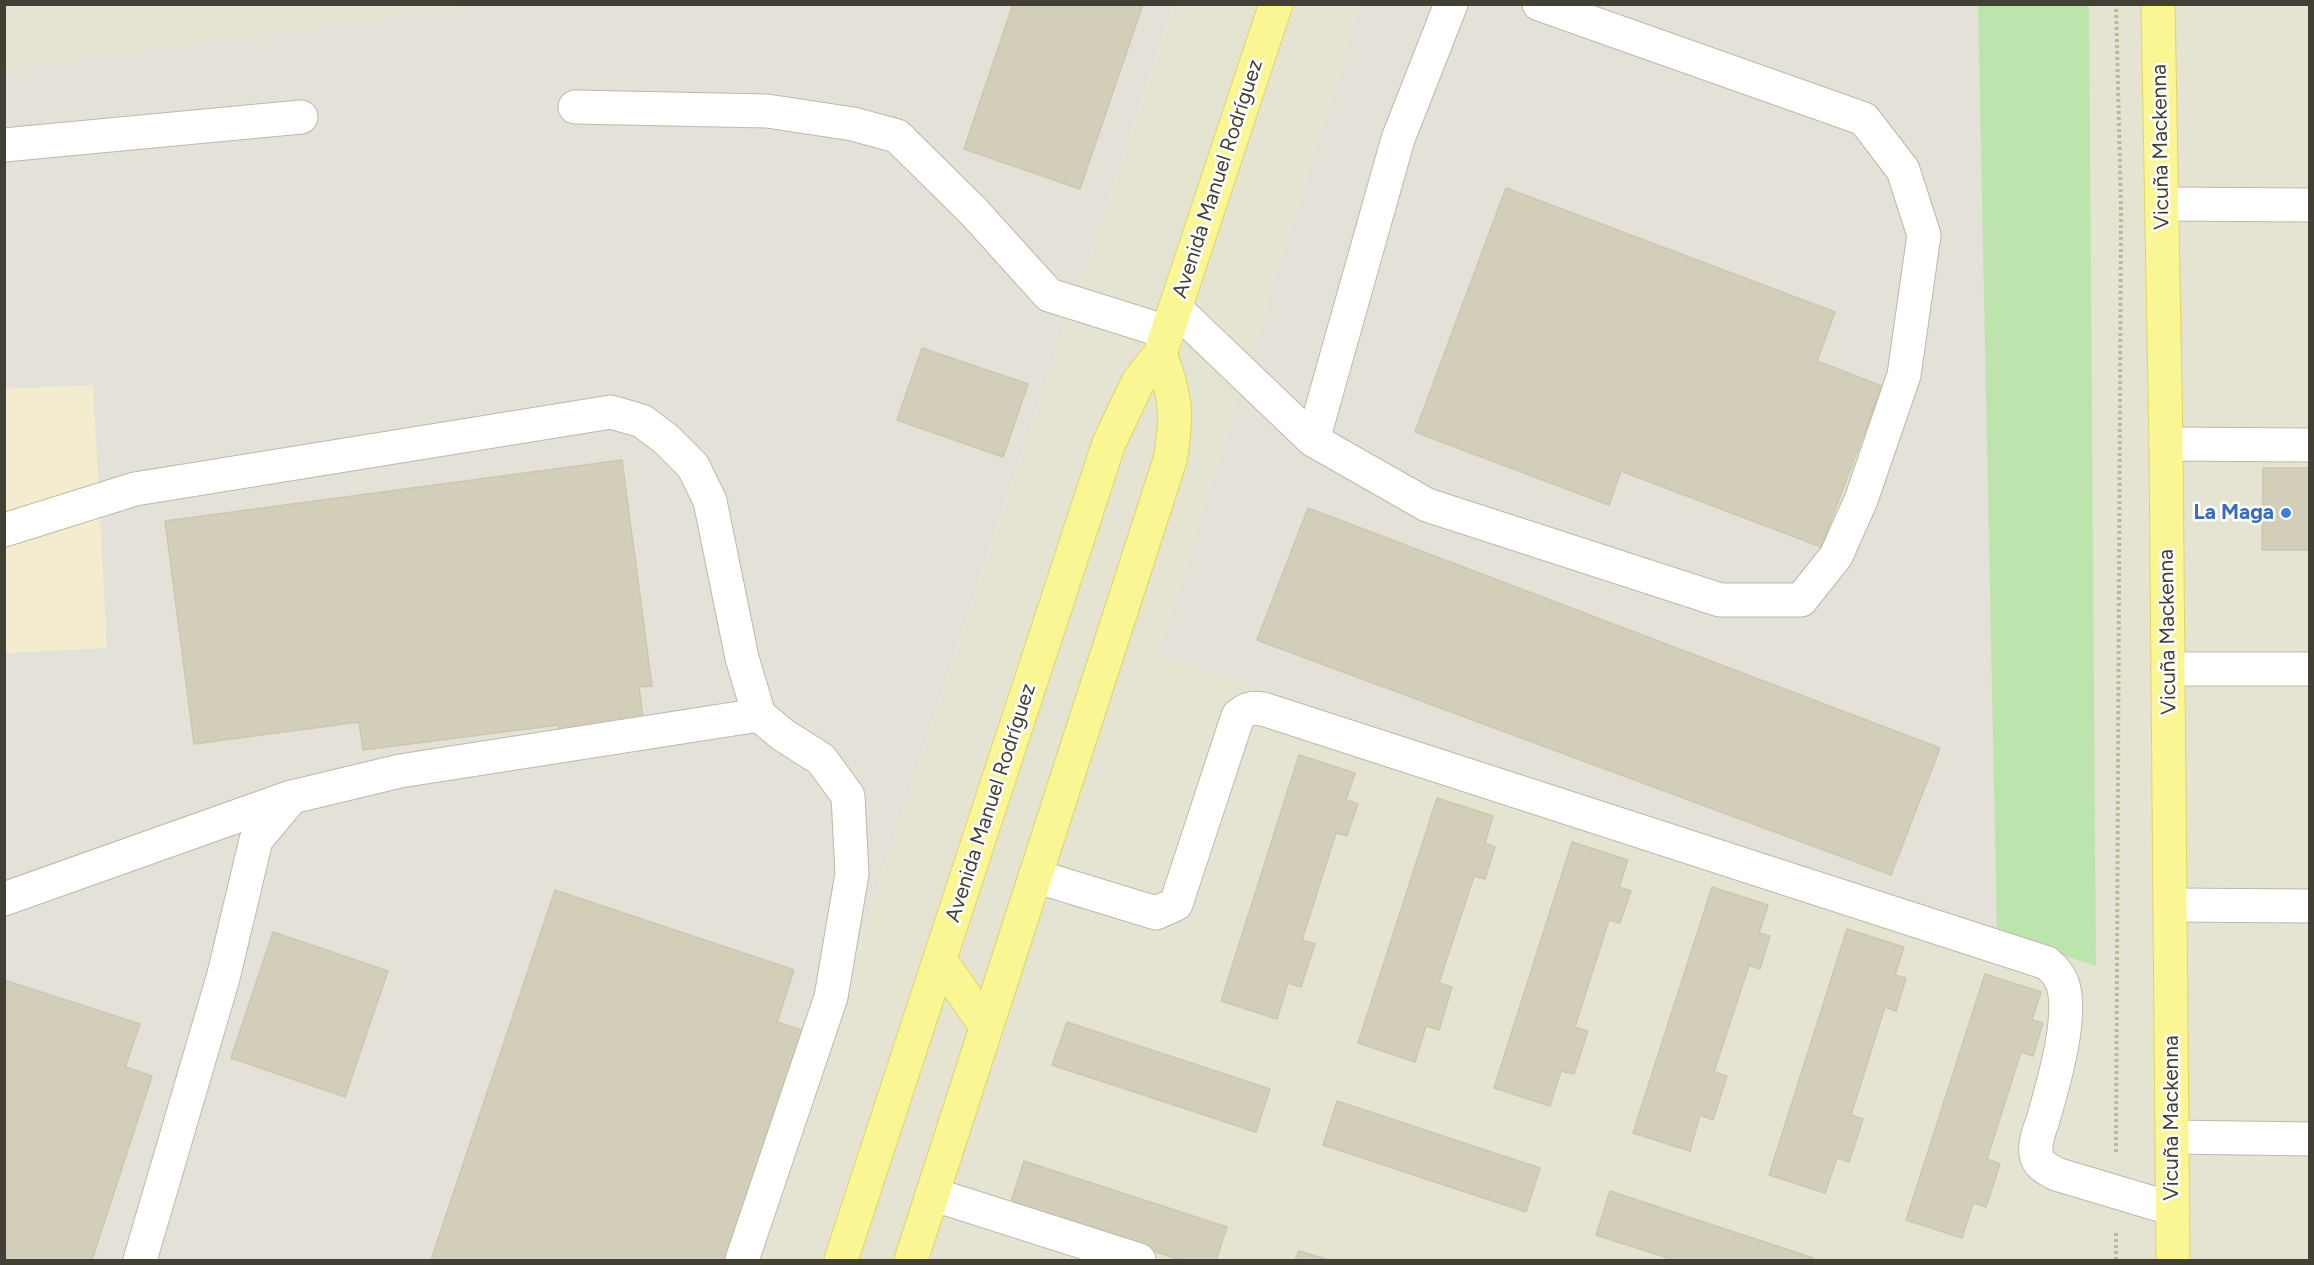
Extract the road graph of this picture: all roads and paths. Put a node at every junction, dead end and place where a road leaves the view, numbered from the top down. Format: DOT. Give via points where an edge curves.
graph roads {
  1 [pos="1276,4"];
  2 [pos="1450,4"];
  3 [pos="1539,4"];
  4 [pos="2116,4"];
  5 [pos="2158,4"];
  6 [pos="575,107"];
  7 [pos="301,117"];
  8 [pos="4,145"];
  9 [pos="2163,204"];
  10 [pos="2310,206"];
  11 [pos="1167,331"];
  12 [pos="1313,440"];
  13 [pos="2166,444"];
  14 [pos="2310,445"];
  15 [pos="4,530"];
  16 [pos="2168,669"];
  17 [pos="2310,669"];
  18 [pos="759,715"];
  19 [pos="292,797"];
  20 [pos="1035,876"];
  21 [pos="4,900"];
  22 [pos="2170,905"];
  23 [pos="2310,906"];
  24 [pos="940,960"];
  25 [pos="986,1026"];
  26 [pos="2172,1137"];
  27 [pos="2310,1139"];
  28 [pos="2116,1192"];
  29 [pos="932,1194"];
  30 [pos="2173,1209"];
  31 [pos="140,1260"];
  32 [pos="742,1260"];
  33 [pos="842,1260"];
  34 [pos="911,1260"];
  35 [pos="1139,1260"];
  36 [pos="2116,1260"];
  37 [pos="2173,1260"];
  1 -- 11 [label="main road, Avenida Manuel Rodríguez"];
  2 -- 12 [label="street" via="1398,139"];
  3 -- 12 [label="street" via="1864,119 1903,170 1924,235 1904,375 1861,500 1836,556 1801,600 1720,600 1427,505"];
  4 -- 28 [label="path" via="2121,232"];
  5 -- 9 [label="main road, Vicuña Mackenna"];
  6 -- 11 [label="street" via="767,111 854,124 897,136 974,212 1049,295"];
  7 -- 8 [label="street"];
  9 -- 10 [label="street"];
  9 -- 13 [label="main road, Vicuña Mackenna"];
  11 -- 12 [label="street"];
  11 -- 20 [label="main road" via="1176,411 1170,460"];
  11 -- 24 [label="main road, Avenida Manuel Rodríguez" via="1109,443"];
  13 -- 14 [label="street"];
  13 -- 16 [label="main road, Vicuña Mackenna"];
  15 -- 18 [label="street" via="135,489 611,412 642,421 693,466 710,501 742,658"];
  16 -- 17 [label="street"];
  16 -- 22 [label="main road, Vicuña Mackenna"];
  18 -- 19 [label="street" via="400,771"];
  18 -- 32 [label="street" via="821,759 848,796 852,874 831,997"];
  19 -- 21 [label="street"];
  19 -- 31 [label="street" via="256,840 223,978"];
  20 -- 25 [label="main road"];
  20 -- 28 [label="street" via="1156,913 1176,904 1238,716 1244,710 1263,710 2047,963 2063,984 2064,1034 2036,1143 2038,1160 2056,1174"];
  22 -- 23 [label="street"];
  22 -- 26 [label="main road, Vicuña Mackenna"];
  24 -- 25 [label="main road"];
  24 -- 33 [label="main road, Avenida Manuel Rodríguez"];
  25 -- 29 [label="main road"];
  26 -- 27 [label="street"];
  26 -- 30 [label="main road, Vicuña Mackenna"];
  28 -- 30 [label="street"];
  28 -- 36 [label="path"];
  29 -- 34 [label="main road"];
  29 -- 35 [label="street"];
  30 -- 37 [label="main road, Vicuña Mackenna"];
}
